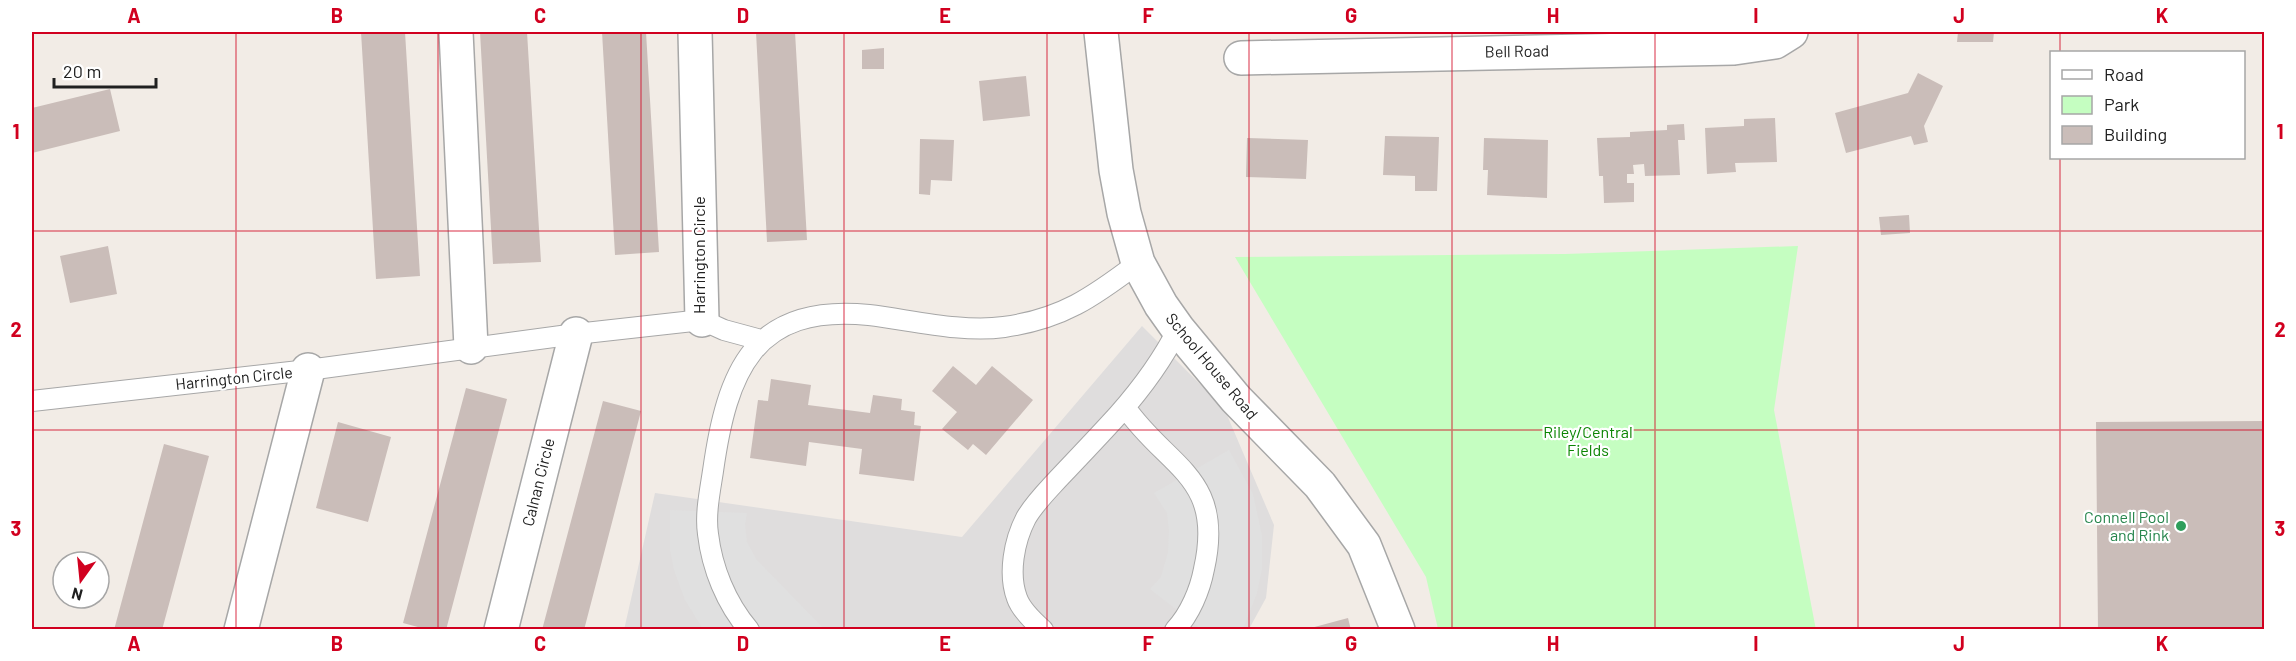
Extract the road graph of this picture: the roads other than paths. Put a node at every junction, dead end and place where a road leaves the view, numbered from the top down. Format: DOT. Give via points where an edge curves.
graph roads {
  1 [pos="456,32"];
  2 [pos="695,32"];
  3 [pos="1101,32"];
  4 [pos="1791,32"];
  5 [pos="1241,58"];
  6 [pos="1138,263"];
  7 [pos="702,320"];
  8 [pos="1178,329"];
  9 [pos="576,334"];
  10 [pos="761,340"];
  11 [pos="471,347"];
  12 [pos="308,370"];
  13 [pos="32,401"];
  14 [pos="1125,406"];
  15 [pos="241,630"];
  16 [pos="501,630"];
  17 [pos="748,630"];
  18 [pos="1043,630"];
  19 [pos="1174,630"];
  20 [pos="1398,630"];
  1 -- 11 [label="street"];
  2 -- 7 [label="street, Harrington Circle"];
  3 -- 6 [label="street, School House Road" via="1116,170"];
  4 -- 5 [label="street, Bell Road" via="1775,42 1734,48"];
  6 -- 8 [label="street, School House Road"];
  6 -- 10 [label="lane" via="1094,295 1050,318 1003,327 945,326 866,315 818,315 786,323"];
  7 -- 9 [label="lane, Harrington Circle"];
  7 -- 10 [label="lane"];
  8 -- 14 [label="lane" via="1166,353"];
  8 -- 20 [label="street, School House Road" via="1236,399 1320,485 1364,545"];
  9 -- 11 [label="lane, Harrington Circle"];
  9 -- 16 [label="street, Calnan Circle"];
  10 -- 17 [label="lane" via="744,361 726,407 709,500 708,533 713,561 722,588"];
  11 -- 12 [label="lane, Harrington Circle"];
  12 -- 13 [label="lane, Harrington Circle"];
  12 -- 15 [label="street"];
  14 -- 18 [label="lane" via="1041,498 1026,518 1018,539 1012,570 1017,599"];
  14 -- 19 [label="lane" via="1137,424 1188,474 1203,497 1209,525 1208,552 1201,584 1183,621"];
}
